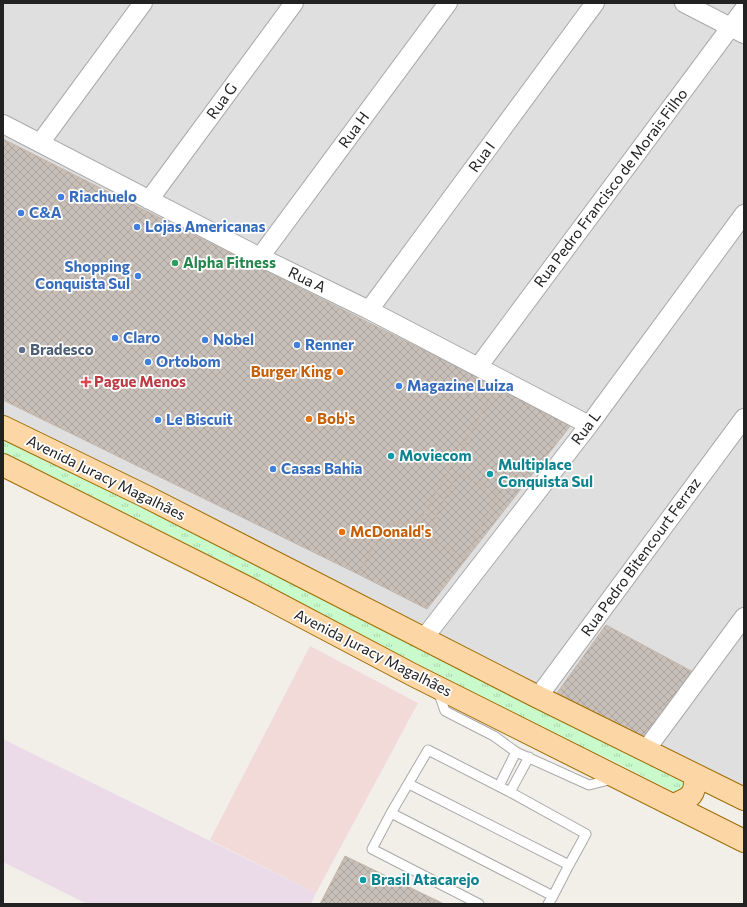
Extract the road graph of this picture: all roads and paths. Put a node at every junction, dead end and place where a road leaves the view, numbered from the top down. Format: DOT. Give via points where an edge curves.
graph roads {
  1 [pos="143,3"];
  2 [pos="294,3"];
  3 [pos="448,3"];
  4 [pos="595,3"];
  5 [pos="684,3"];
  6 [pos="744,9"];
  7 [pos="737,30"];
  8 [pos="3,124"];
  9 [pos="40,143"];
  10 [pos="149,200"];
  11 [pos="744,214"];
  12 [pos="260,257"];
  13 [pos="369,310"];
  14 [pos="478,367"];
  15 [pos="744,418"];
  16 [pos="589,425"];
  17 [pos="3,427"];
  18 [pos="3,465"];
  19 [pos="744,617"];
  20 [pos="424,638"];
  21 [pos="436,686"];
  22 [pos="538,697"];
  23 [pos="645,751"];
  24 [pos="516,752"];
  25 [pos="529,756"];
  26 [pos="695,775"];
  27 [pos="619,777"];
  28 [pos="409,784"];
  29 [pos="499,786"];
  30 [pos="510,792"];
  31 [pos="744,799"];
  32 [pos="673,805"];
  33 [pos="391,813"];
  34 [pos="744,841"];
  35 [pos="569,865"];
  36 [pos="551,900"];
  37 [pos="479,904"];
  1 -- 9 [label="street"];
  2 -- 10 [label="street, Rua G"];
  3 -- 12 [label="street, Rua H"];
  4 -- 13 [label="street, Rua I"];
  5 -- 7 [label="street"];
  6 -- 7 [label="street, Rua Pedro Francisco de Morais Filho"];
  7 -- 14 [label="street, Rua Pedro Francisco de Morais Filho"];
  8 -- 9 [label="street, Rua A"];
  9 -- 10 [label="street, Rua A"];
  10 -- 12 [label="street, Rua A"];
  11 -- 16 [label="street, Rua L"];
  12 -- 13 [label="street, Rua A"];
  13 -- 14 [label="street, Rua A"];
  14 -- 16 [label="street, Rua A"];
  15 -- 22 [label="street, Rua Pedro Bitencourt Ferraz"];
  16 -- 20 [label="street, Rua L"];
  17 -- 20 [label="main road, Avenida Juracy Magalhães"];
  18 -- 21 [label="main road, Avenida Juracy Magalhães"];
  19 -- 23 [label="street"];
  20 -- 22 [label="main road, Avenida Juracy Magalhães"];
  21 -- 24 [label="lane" via="445,710 494,736"];
  21 -- 27 [label="main road, Avenida Juracy Magalhães"];
  22 -- 23 [label="main road, Avenida Juracy Magalhães"];
  23 -- 26 [label="main road, Avenida Juracy Magalhães"];
  24 -- 25 [label="lane"];
  24 -- 29 [label="lane"];
  25 -- 27 [label="lane" via="589,785"];
  25 -- 30 [label="lane"];
  26 -- 31 [label="main road, Avenida Juracy Magalhães"];
  26 -- 32 [label="main road" via="696,786 690,797"];
  27 -- 32 [label="main road, Avenida Juracy Magalhães"];
  28 -- 29 [label="lane" via="428,750"];
  28 -- 33 [label="lane"];
  28 -- 35 [label="lane"];
  29 -- 30 [label="lane"];
  30 -- 35 [label="lane" via="586,834"];
  32 -- 34 [label="main road, Avenida Juracy Magalhães"];
  33 -- 36 [label="lane"];
  33 -- 37 [label="lane" via="372,849"];
  35 -- 36 [label="lane"];
}
